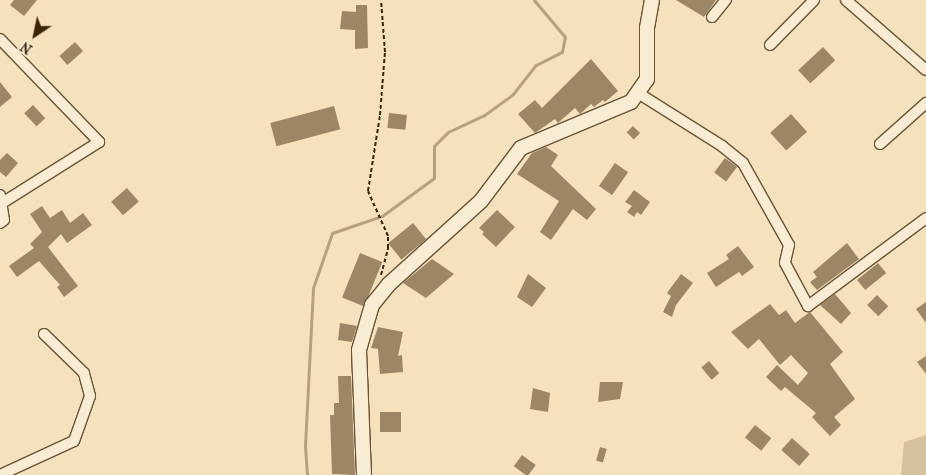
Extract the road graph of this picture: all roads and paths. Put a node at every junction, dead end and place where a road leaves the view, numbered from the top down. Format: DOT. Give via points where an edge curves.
graph roads {
  1 [pos="381,0"];
  2 [pos="652,0"];
  3 [pos="726,0"];
  4 [pos="814,0"];
  5 [pos="846,0"];
  6 [pos="712,18"];
  7 [pos="0,39"];
  8 [pos="770,45"];
  9 [pos="926,70"];
  10 [pos="638,93"];
  11 [pos="926,103"];
  12 [pos="880,144"];
  13 [pos="1,199"];
  14 [pos="926,218"];
  15 [pos="0,223"];
  16 [pos="383,290"];
  17 [pos="44,334"];
  18 [pos="0,475"];
  19 [pos="364,475"];
  1 -- 16 [label="path" via="386,52 368,191 382,220 388,248 379,279"];
  2 -- 10 [label="main road" via="647,28 649,68 647,79"];
  3 -- 6 [label="street"];
  4 -- 8 [label="street"];
  5 -- 9 [label="street"];
  7 -- 13 [label="street" via="98,142"];
  10 -- 14 [label="street" via="743,163 790,245 786,263 808,306"];
  10 -- 16 [label="main road" via="623,106 521,148 475,207"];
  11 -- 12 [label="street"];
  13 -- 15 [label="street" via="4,220"];
  16 -- 19 [label="main road" via="366,317 360,350"];
  17 -- 18 [label="street" via="84,373 90,396 74,441"];
}
